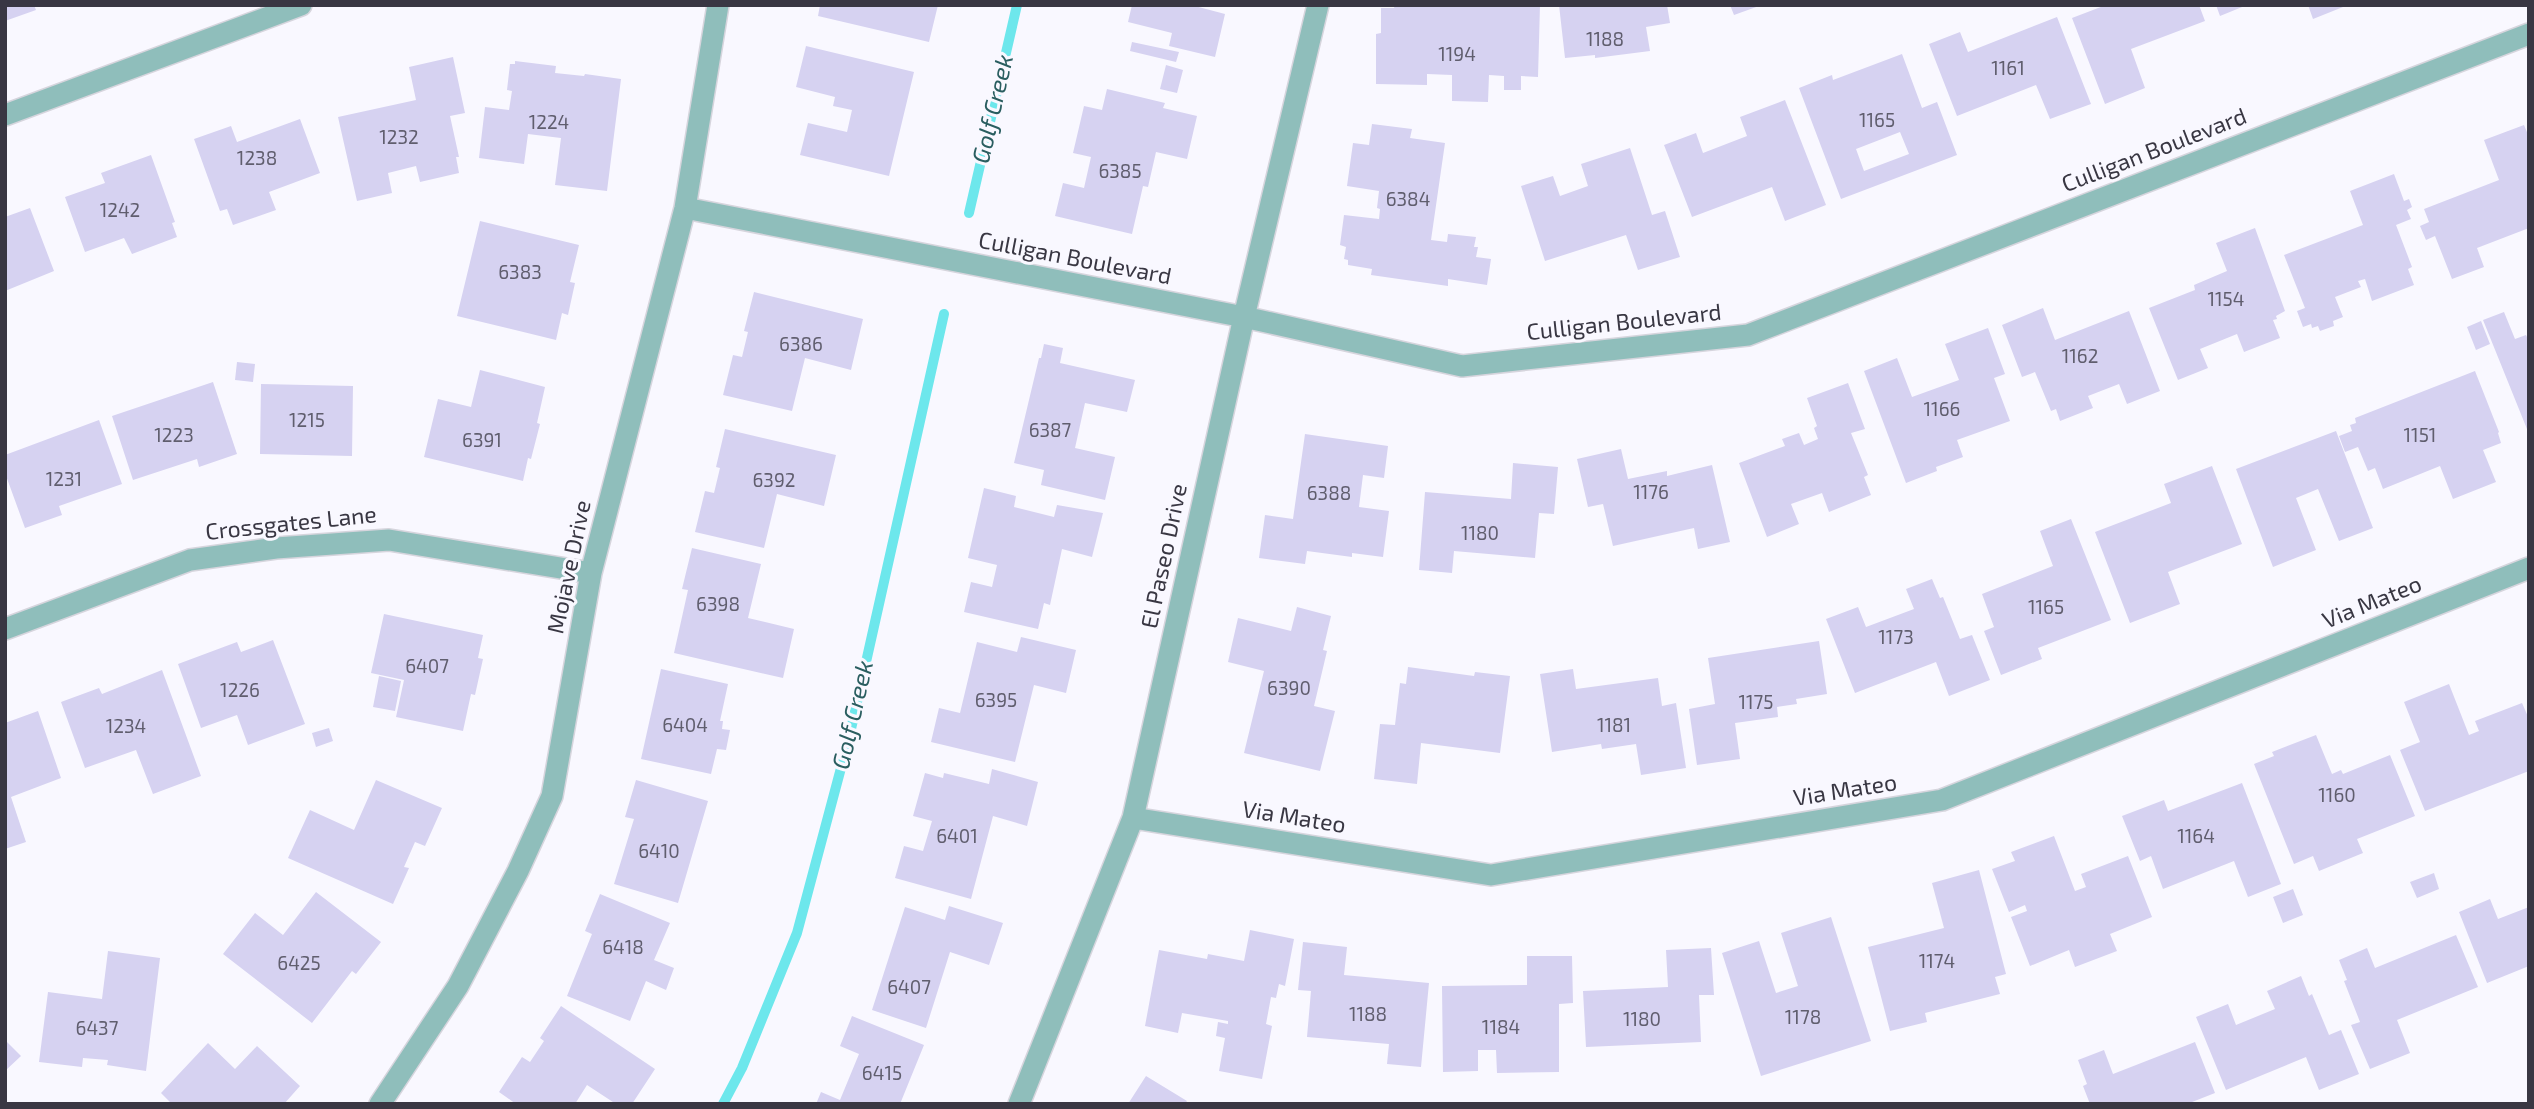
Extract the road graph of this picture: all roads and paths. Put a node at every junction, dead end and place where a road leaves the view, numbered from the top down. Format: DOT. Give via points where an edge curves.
graph roads {
  1 [pos="301,5"];
  2 [pos="1318,5"];
  3 [pos="712,6"];
  4 [pos="2529,34"];
  5 [pos="5,116"];
  6 [pos="685,208"];
  7 [pos="1244,317"];
  8 [pos="2529,568"];
  9 [pos="591,573"];
  10 [pos="5,629"];
  11 [pos="1133,818"];
  12 [pos="380,1104"];
  13 [pos="1019,1104"];
  1 -- 5 [label="street"];
  2 -- 7 [label="street, El Paseo Drive"];
  3 -- 6 [label="street, Mojave Drive"];
  4 -- 7 [label="street, Culligan Boulevard" via="1748,335 1462,366"];
  6 -- 7 [label="street, Culligan Boulevard"];
  6 -- 9 [label="street, Mojave Drive"];
  7 -- 11 [label="street, El Paseo Drive"];
  8 -- 11 [label="street, Via Mateo" via="1942,800 1491,875"];
  9 -- 10 [label="street, Crossgates Lane" via="389,540 276,548 190,560"];
  9 -- 12 [label="street, Mojave Drive" via="552,796 458,986"];
  11 -- 13 [label="street, El Paseo Drive"];
}
